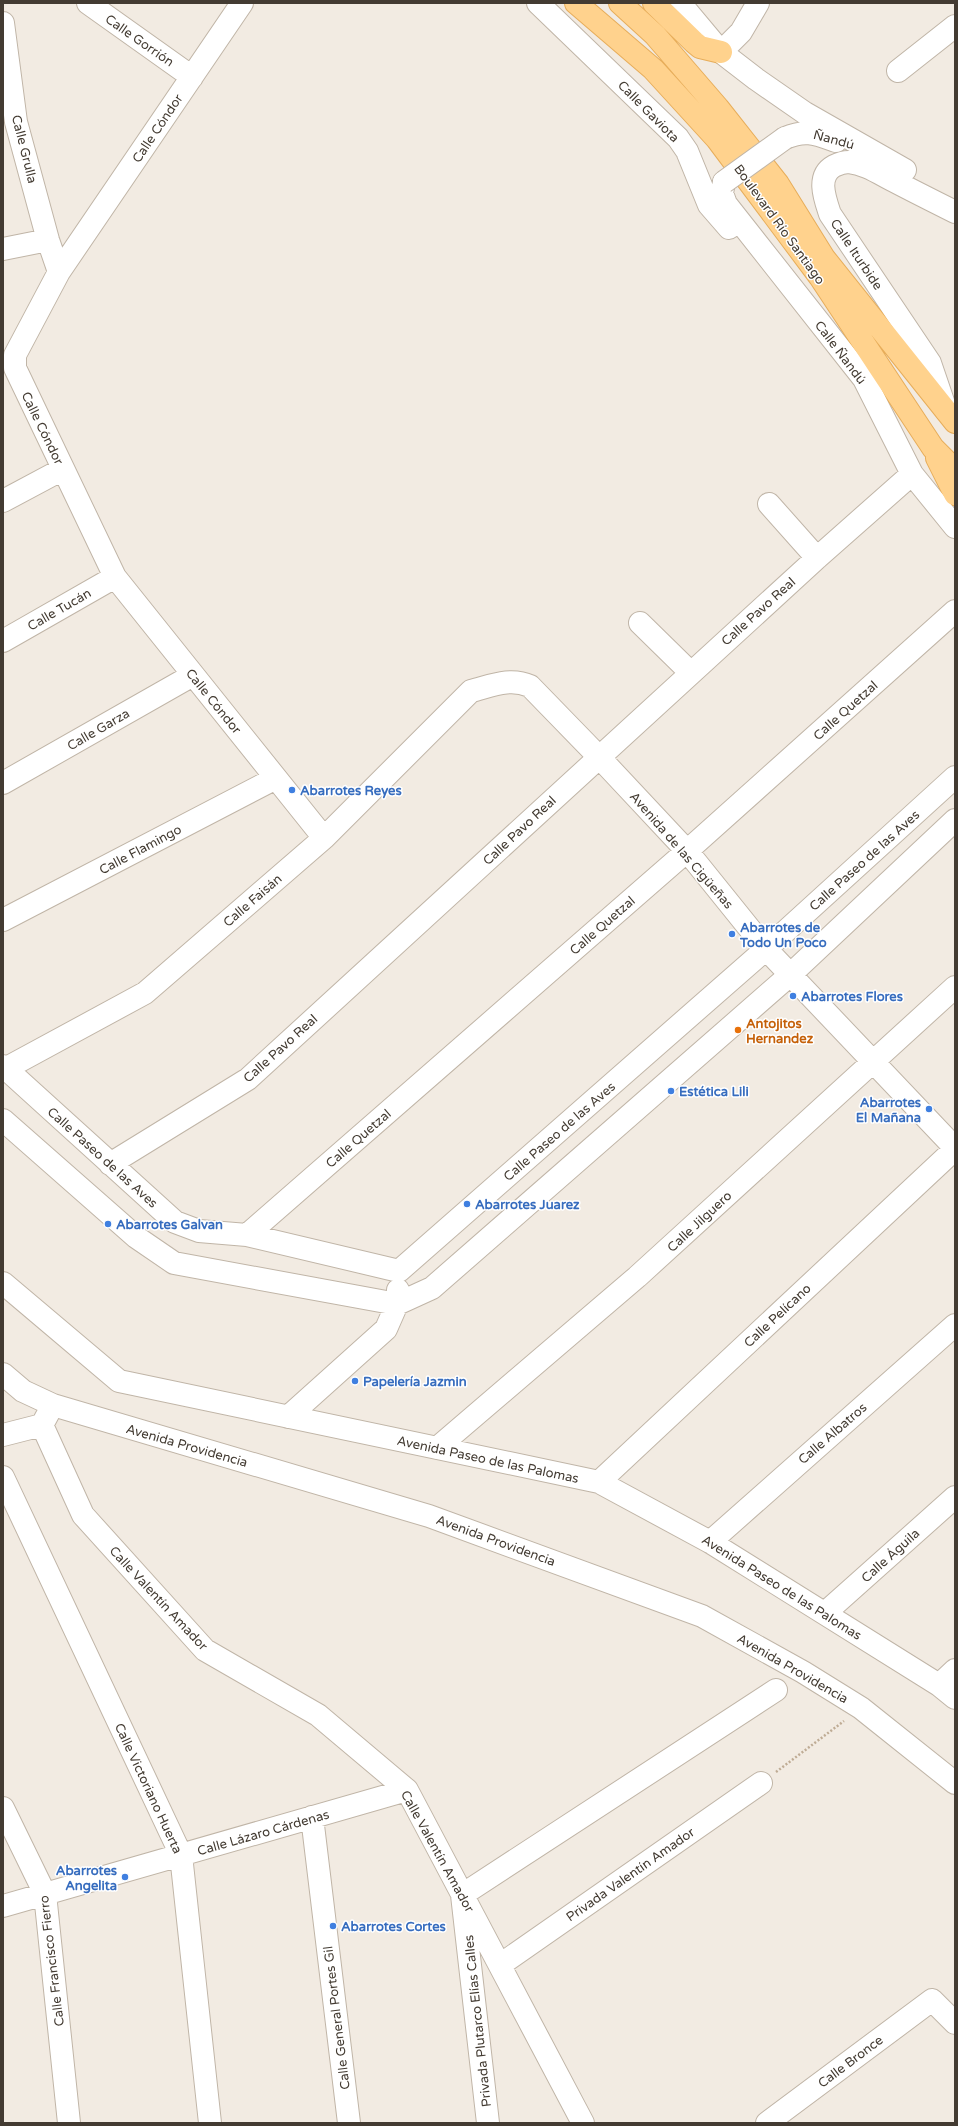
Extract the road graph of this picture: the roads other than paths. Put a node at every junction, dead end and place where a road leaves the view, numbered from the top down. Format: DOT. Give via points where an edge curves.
graph roads {
  1 [pos="88,3"];
  2 [pos="242,3"];
  3 [pos="538,3"];
  4 [pos="576,3"];
  5 [pos="620,3"];
  6 [pos="654,3"];
  7 [pos="680,3"];
  8 [pos="758,3"];
  9 [pos="3,23"];
  10 [pos="955,26"];
  11 [pos="721,52"];
  12 [pos="898,71"];
  13 [pos="192,77"];
  14 [pos="10,123"];
  15 [pos="863,147"];
  16 [pos="879,164"];
  17 [pos="724,182"];
  18 [pos="955,196"];
  19 [pos="955,212"];
  20 [pos="48,240"];
  21 [pos="3,249"];
  22 [pos="59,272"];
  23 [pos="789,284"];
  24 [pos="12,382"];
  25 [pos="952,419"];
  26 [pos="933,448"];
  27 [pos="63,469"];
  28 [pos="955,470"];
  29 [pos="912,474"];
  30 [pos="955,494"];
  31 [pos="3,501"];
  32 [pos="769,504"];
  33 [pos="955,527"];
  34 [pos="817,558"];
  35 [pos="115,577"];
  36 [pos="955,611"];
  37 [pos="640,623"];
  38 [pos="3,641"];
  39 [pos="691,673"];
  40 [pos="193,675"];
  41 [pos="471,692"];
  42 [pos="599,757"];
  43 [pos="955,777"];
  44 [pos="276,778"];
  45 [pos="3,783"];
  46 [pos="955,820"];
  47 [pos="324,838"];
  48 [pos="687,851"];
  49 [pos="3,920"];
  50 [pos="766,949"];
  51 [pos="790,975"];
  52 [pos="955,987"];
  53 [pos="873,1061"];
  54 [pos="4,1069"];
  55 [pos="3,1120"];
  56 [pos="955,1148"];
  57 [pos="110,1164"];
  58 [pos="247,1235"];
  59 [pos="399,1271"];
  60 [pos="3,1283"];
  61 [pos="397,1304"];
  62 [pos="955,1325"];
  63 [pos="3,1374"];
  64 [pos="53,1406"];
  65 [pos="288,1417"];
  66 [pos="42,1425"];
  67 [pos="3,1435"];
  68 [pos="437,1448"];
  69 [pos="3,1477"];
  70 [pos="599,1482"];
  71 [pos="955,1497"];
  72 [pos="710,1542"];
  73 [pos="825,1613"];
  74 [pos="955,1670"];
  75 [pos="776,1690"];
  76 [pos="947,1691"];
  77 [pos="761,1783"];
  78 [pos="955,1783"];
  79 [pos="407,1790"];
  80 [pos="3,1808"];
  81 [pos="312,1817"];
  82 [pos="181,1855"];
  83 [pos="44,1894"];
  84 [pos="462,1895"];
  85 [pos="3,1906"];
  86 [pos="500,1966"];
  87 [pos="955,2023"];
  88 [pos="70,2123"];
  89 [pos="210,2123"];
  90 [pos="349,2123"];
  91 [pos="488,2123"];
  92 [pos="583,2123"];
  93 [pos="767,2123"];
  1 -- 13 [label="street, Calle Gorrión"];
  2 -- 13 [label="street, Calle Cóndor"];
  3 -- 23 [label="street, Calle Gaviota" via="678,138 687,151 709,205 772,276"];
  4 -- 26 [label="main road, Boulevard Río Santiago" via="653,69 717,139 820,277"];
  5 -- 25 [label="main road, Boulevard Río Santiago" via="656,35 723,115 778,184 824,258"];
  6 -- 11 [label="main road" via="700,47"];
  7 -- 11 [label="street, Calle Iturbide"];
  8 -- 11 [label="street" via="741,32"];
  9 -- 14 [label="street, Calle Grulla"];
  10 -- 12 [label="street"];
  11 -- 15 [label="street, Calle Iturbide" via="805,113"];
  13 -- 22 [label="street, Calle Cóndor"];
  14 -- 20 [label="street, Calle Grulla"];
  15 -- 16 [label="street, Calle Iturbide"];
  15 -- 17 [label="street, Ñandú, bridge" via="808,132 797,133 785,138"];
  16 -- 18 [label="street, Calle Iturbide"];
  16 -- 19 [label="street, Calle Iturbide"];
  16 -- 25 [label="street, Calle Iturbide" via="848,162 830,169 824,183 826,202 838,228 902,318 930,364"];
  17 -- 23 [label="street, Calle Ñandú" via="722,193 726,204"];
  20 -- 21 [label="street"];
  20 -- 22 [label="street, Calle Grulla"];
  22 -- 24 [label="street, Calle Cóndor" via="15,355"];
  23 -- 29 [label="street, Calle Ñandú" via="864,379"];
  24 -- 27 [label="street, Calle Cóndor"];
  26 -- 28 [label="main road, Boulevard Río Santiago"];
  26 -- 30 [label="main road"];
  27 -- 31 [label="street"];
  27 -- 35 [label="street, Calle Cóndor"];
  29 -- 33 [label="street, Calle Ñandú"];
  29 -- 34 [label="street, Calle Pavo Real"];
  32 -- 34 [label="street"];
  34 -- 39 [label="street, Calle Pavo Real"];
  35 -- 38 [label="street, Calle Tucán"];
  35 -- 40 [label="street, Calle Cóndor"];
  36 -- 48 [label="street, Calle Quetzal"];
  37 -- 39 [label="street"];
  39 -- 42 [label="street, Calle Pavo Real"];
  40 -- 44 [label="street, Calle Cóndor"];
  40 -- 45 [label="street, Calle Garza"];
  41 -- 42 [label="street, Avenida de las Cigüeñas" via="504,682 521,682 530,686"];
  41 -- 47 [label="street, Calle Faisán"];
  42 -- 48 [label="street, Avenida de las Cigüeñas"];
  42 -- 57 [label="street, Calle Pavo Real" via="248,1079"];
  43 -- 50 [label="street, Calle Paseo de las Aves"];
  44 -- 47 [label="street, Calle Cóndor"];
  44 -- 49 [label="street, Calle Flamingo"];
  46 -- 51 [label="street"];
  47 -- 54 [label="street, Calle Faisán" via="145,993"];
  48 -- 50 [label="street, Avenida de las Cigüeñas"];
  48 -- 58 [label="street, Calle Quetzal"];
  50 -- 51 [label="street, Avenida de las Cigüeñas"];
  50 -- 59 [label="street, Calle Paseo de las Aves"];
  51 -- 53 [label="street, Avenida de las Cigüeñas"];
  51 -- 61 [label="street" via="432,1288"];
  52 -- 53 [label="street, Calle Jilguero"];
  53 -- 56 [label="street, Avenida de las Cigüeñas"];
  53 -- 68 [label="street, Calle Jilguero" via="637,1277"];
  54 -- 57 [label="street, Calle Paseo de las Aves"];
  55 -- 61 [label="street" via="136,1237 174,1263"];
  56 -- 70 [label="street, Calle Pelícano"];
  57 -- 58 [label="street, Calle Paseo de las Aves" via="175,1222 199,1231"];
  58 -- 59 [label="street, Calle Paseo de las Aves"];
  59 -- 61 [label="street"];
  60 -- 65 [label="street, Avenida Paseo de las Palomas" via="119,1381"];
  61 -- 65 [label="street" via="386,1330"];
  62 -- 72 [label="street, Calle Albatros"];
  63 -- 64 [label="street, Avenida Providencia" via="23,1391"];
  64 -- 66 [label="street"];
  64 -- 78 [label="street, Avenida Providencia" via="429,1516 702,1616 803,1672 861,1708"];
  65 -- 68 [label="street, Avenida Paseo de las Palomas"];
  66 -- 67 [label="street"];
  66 -- 79 [label="street, Calle Valentín Amador" via="83,1515 204,1650 318,1715"];
  68 -- 70 [label="street, Avenida Paseo de las Palomas"];
  69 -- 82 [label="street, Calle Victoriano Huerta"];
  70 -- 72 [label="street, Avenida Paseo de las Palomas"];
  71 -- 73 [label="street, Calle Águila"];
  72 -- 73 [label="street, Avenida Paseo de las Palomas"];
  73 -- 76 [label="street, Avenida Paseo de las Palomas"];
  74 -- 76 [label="street"];
  75 -- 84 [label="street"];
  77 -- 86 [label="street, Privada Valentín Amador"];
  79 -- 81 [label="street, Calle Lázaro Cárdenas"];
  79 -- 84 [label="street, Calle Valentín Amador"];
  80 -- 83 [label="street, Calle Francisco Fierro"];
  81 -- 82 [label="street, Calle Lázaro Cárdenas"];
  81 -- 90 [label="street, Calle General Portes Gil"];
  82 -- 83 [label="street, Calle Lázaro Cárdenas"];
  82 -- 89 [label="street, Calle Victoriano Huerta"];
  83 -- 85 [label="street, Calle Lázaro Cárdenas"];
  83 -- 88 [label="street, Calle Francisco Fierro"];
  84 -- 86 [label="street, Calle Valentín Amador"];
  84 -- 91 [label="street, Privada Plutarco Elías Calles"];
  86 -- 92 [label="street, Calle Valentín Amador"];
  87 -- 93 [label="street, Calle Bronce" via="932,2000"];
}
